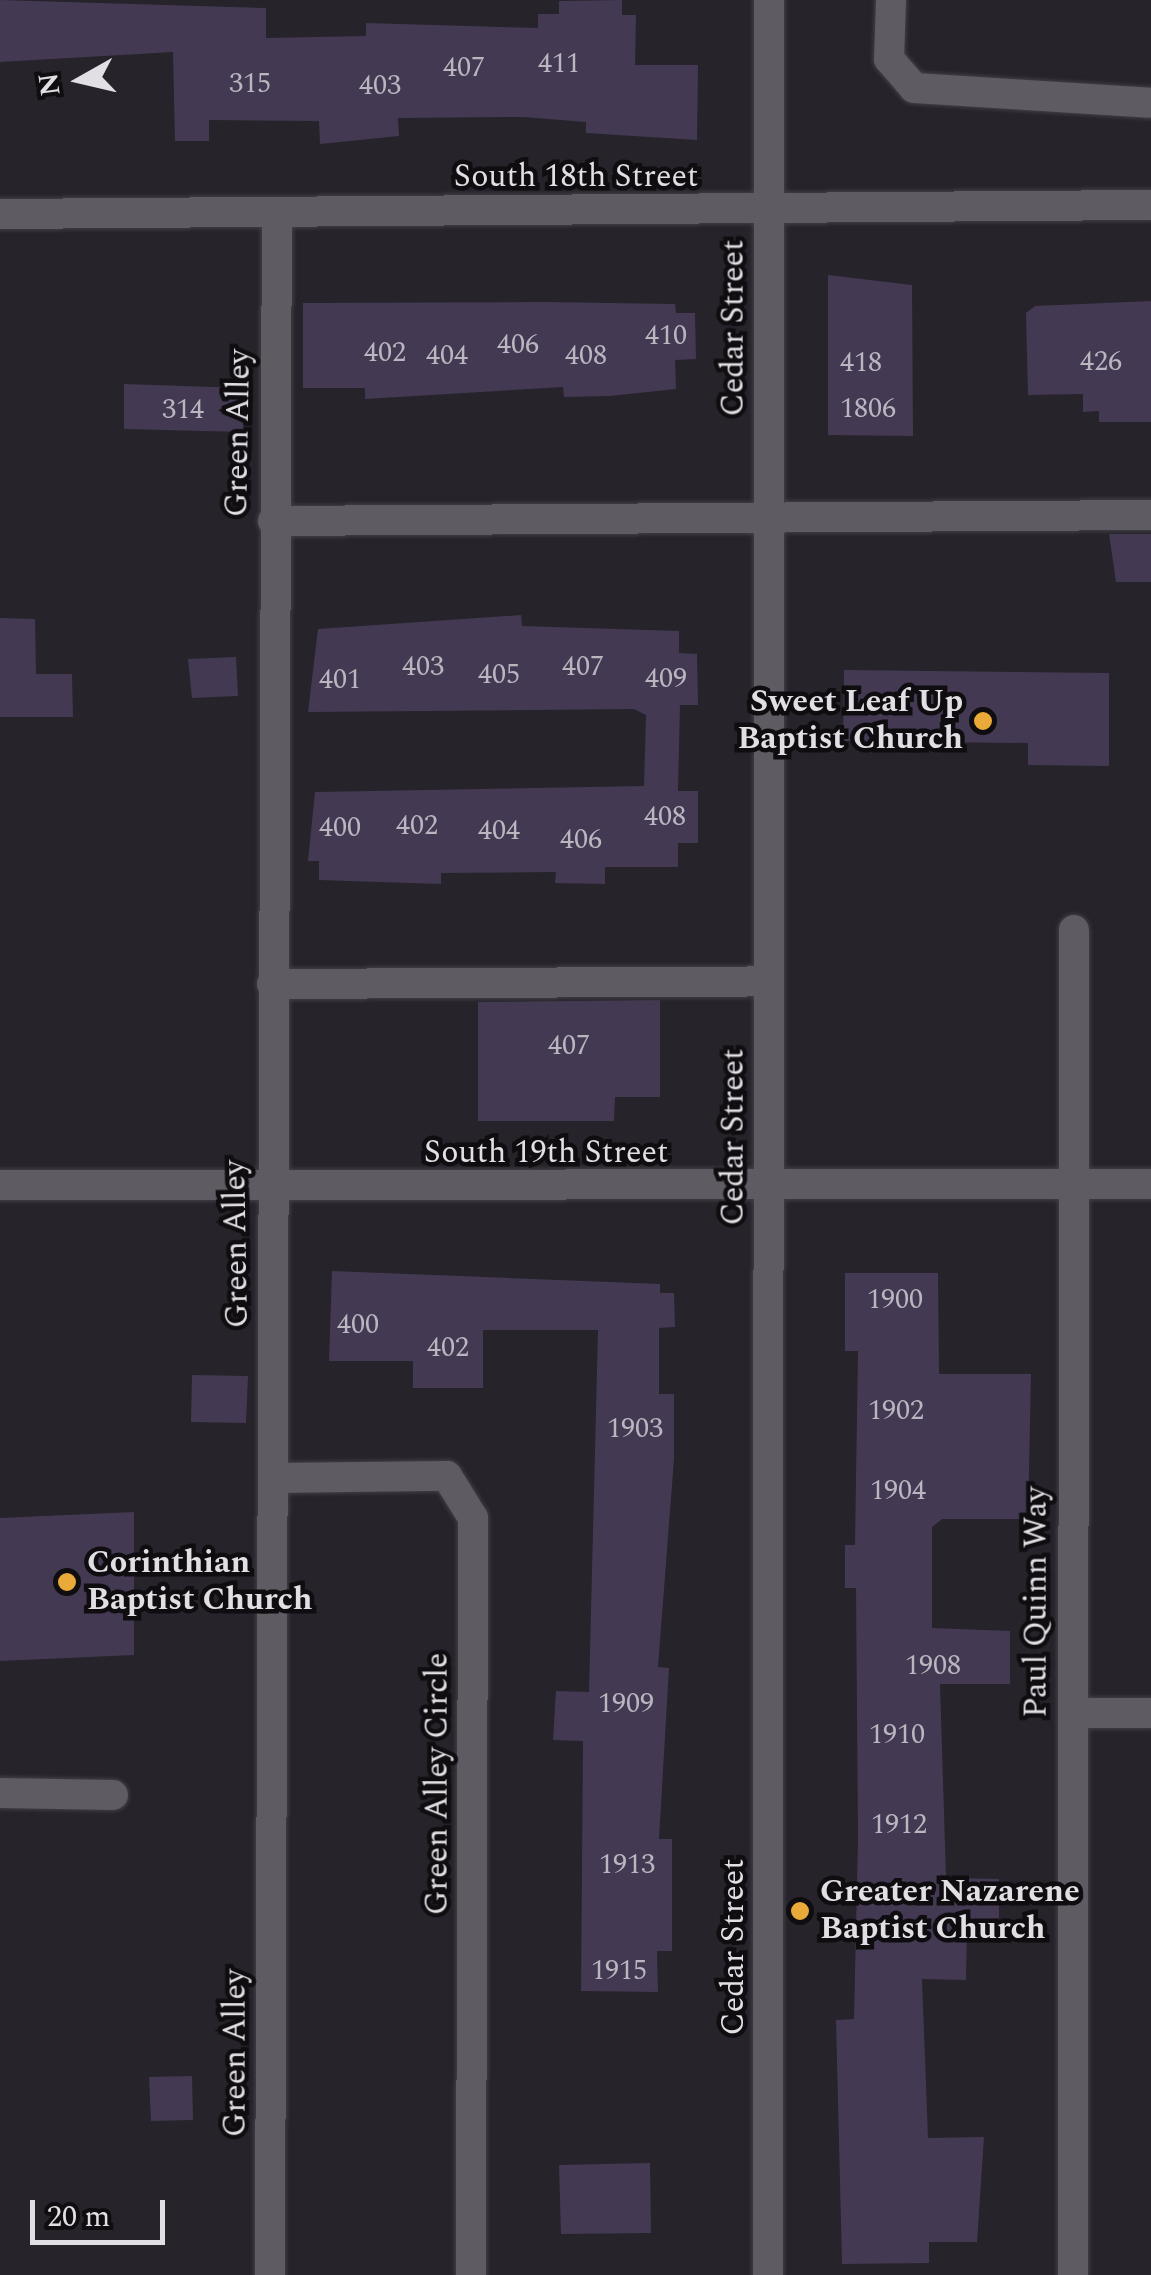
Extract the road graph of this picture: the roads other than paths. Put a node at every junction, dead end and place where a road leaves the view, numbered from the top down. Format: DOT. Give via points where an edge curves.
graph roads {
  1 [pos="768,0"];
  2 [pos="891,0"];
  3 [pos="1151,103"];
  4 [pos="1151,205"];
  5 [pos="277,212"];
  6 [pos="769,212"];
  7 [pos="0,214"];
  8 [pos="1151,515"];
  9 [pos="769,519"];
  10 [pos="273,521"];
  11 [pos="1074,930"];
  12 [pos="769,981"];
  13 [pos="272,984"];
  14 [pos="1072,1184"];
  15 [pos="1151,1184"];
  16 [pos="0,1185"];
  17 [pos="270,1188"];
  18 [pos="768,1188"];
  19 [pos="273,1478"];
  20 [pos="1072,1712"];
  21 [pos="1151,1713"];
  22 [pos="0,1793"];
  23 [pos="113,1795"];
  24 [pos="270,2275"];
  25 [pos="470,2275"];
  26 [pos="768,2275"];
  27 [pos="1073,2275"];
  1 -- 6 [label="street, Cedar Street"];
  2 -- 3 [label="street" via="889,59 914,88"];
  4 -- 6 [label="street, South 18th Street"];
  5 -- 6 [label="street, South 18th Street"];
  5 -- 7 [label="street, South 18th Street"];
  5 -- 10 [label="street, Green Alley"];
  6 -- 9 [label="street, Cedar Street"];
  8 -- 9 [label="street"];
  9 -- 10 [label="street"];
  9 -- 12 [label="street, Cedar Street"];
  10 -- 13 [label="street, Green Alley"];
  11 -- 14 [label="street, Paul Quinn Way"];
  12 -- 13 [label="street"];
  12 -- 18 [label="street, Cedar Street"];
  13 -- 17 [label="street, Green Alley"];
  14 -- 15 [label="street, South 19th Street"];
  14 -- 18 [label="street, South 19th Street"];
  14 -- 20 [label="street, Paul Quinn Way"];
  16 -- 17 [label="street, South 19th Street"];
  17 -- 18 [label="street, South 19th Street"];
  17 -- 19 [label="street, Green Alley"];
  18 -- 26 [label="street, Cedar Street"];
  19 -- 24 [label="street, Green Alley"];
  19 -- 25 [label="street, Green Alley Circle" via="446,1476 474,1518"];
  20 -- 21 [label="street"];
  20 -- 27 [label="street, Paul Quinn Way"];
  22 -- 23 [label="street"];
}
